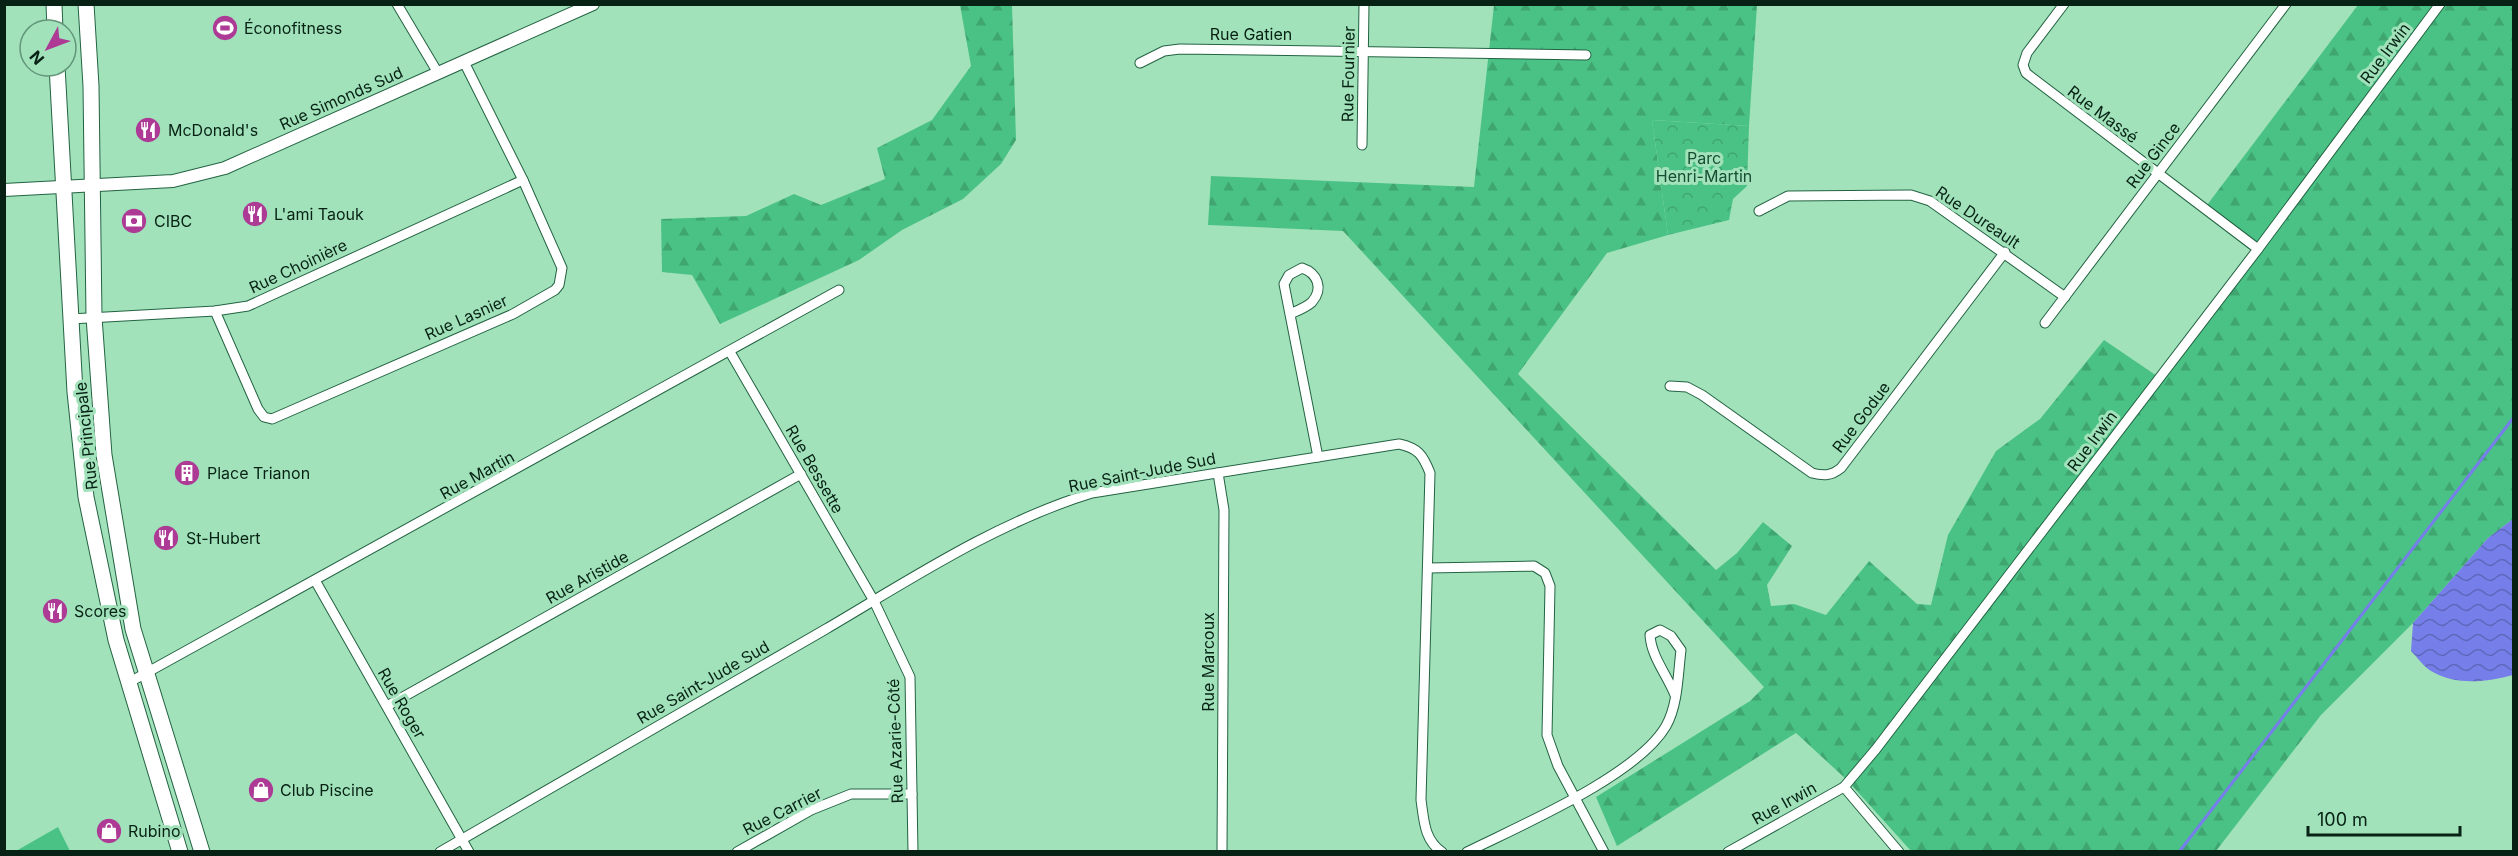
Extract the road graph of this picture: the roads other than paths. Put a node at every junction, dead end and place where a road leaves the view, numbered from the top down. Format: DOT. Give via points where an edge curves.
graph roads {
  1 [pos="86,4"];
  2 [pos="397,4"];
  3 [pos="593,4"];
  4 [pos="1364,4"];
  5 [pos="2064,4"];
  6 [pos="2286,4"];
  7 [pos="2440,4"];
  8 [pos="1364,50"];
  9 [pos="1586,55"];
  10 [pos="464,62"];
  11 [pos="1140,63"];
  12 [pos="438,73"];
  13 [pos="57,78"];
  14 [pos="1362,145"];
  15 [pos="2158,174"];
  16 [pos="523,180"];
  17 [pos="93,185"];
  18 [pos="62,187"];
  19 [pos="4,190"];
  20 [pos="1760,211"];
  21 [pos="2258,249"];
  22 [pos="2005,252"];
  23 [pos="839,290"];
  24 [pos="2065,297"];
  25 [pos="215,311"];
  26 [pos="1290,314"];
  27 [pos="94,317"];
  28 [pos="70,319"];
  29 [pos="2045,323"];
  30 [pos="730,352"];
  31 [pos="1670,387"];
  32 [pos="1318,457"];
  33 [pos="1218,472"];
  34 [pos="801,474"];
  35 [pos="1428,568"];
  36 [pos="316,582"];
  37 [pos="874,601"];
  38 [pos="147,675"];
  39 [pos="128,683"];
  40 [pos="1676,695"];
  41 [pos="387,706"];
  42 [pos="1844,787"];
  43 [pos="912,794"];
  44 [pos="1576,797"];
  45 [pos="462,839"];
  46 [pos="180,852"];
  47 [pos="202,852"];
  48 [pos="440,852"];
  49 [pos="469,852"];
  50 [pos="737,852"];
  51 [pos="913,852"];
  52 [pos="1222,852"];
  53 [pos="1442,852"];
  54 [pos="1467,852"];
  55 [pos="1604,852"];
  56 [pos="1728,852"];
  57 [pos="1899,852"];
  1 -- 17 [label="main road, Rue Principale"];
  2 -- 12 [label="street"];
  3 -- 10 [label="street, Rue Simonds Sud"];
  4 -- 8 [label="street, Rue Fournier"];
  5 -- 15 [label="street, Rue Massé" via="2024,58 2026,73"];
  6 -- 15 [label="street, Rue Gince"];
  7 -- 21 [label="street, Rue Irwin"];
  8 -- 9 [label="street, Rue Gatien"];
  8 -- 11 [label="street, Rue Gatien" via="1180,49 1164,51"];
  8 -- 14 [label="street, Rue Fournier"];
  10 -- 12 [label="street, Rue Simonds Sud"];
  10 -- 16 [label="street, Rue Lasnier"];
  12 -- 17 [label="street, Rue Simonds Sud" via="225,168 173,181"];
  13 -- 18 [label="main road, Rue Principale"];
  15 -- 21 [label="street, Rue Massé"];
  15 -- 24 [label="street, Rue Gince"];
  16 -- 25 [label="street, Rue Choinière" via="248,306"];
  16 -- 25 [label="street, Rue Lasnier" via="562,268 555,290 513,314 272,419 264,417 258,409"];
  17 -- 18 [label="street, Rue Simonds Sud"];
  17 -- 27 [label="main road, Rue Principale"];
  18 -- 19 [label="street, Rue Simonds Sud"];
  18 -- 28 [label="main road, Rue Principale"];
  20 -- 22 [label="street, Rue Dureault" via="1788,196 1911,195 1930,201"];
  21 -- 42 [label="street, Rue Irwin"];
  22 -- 24 [label="street, Rue Dureault"];
  22 -- 31 [label="street, Rue Godue" via="1834,473 1812,473 1702,395 1687,387"];
  23 -- 30 [label="street, Rue Martin"];
  24 -- 29 [label="street, Rue Gince"];
  25 -- 27 [label="street, Rue Choinière"];
  26 -- 26 [label="street" via="1285,278 1297,268 1310,270 1319,285 1311,302"];
  26 -- 32 [label="street"];
  27 -- 28 [label="street, Rue Choinière"];
  27 -- 38 [label="main road, Rue Principale" via="104,455 133,629"];
  28 -- 39 [label="main road, Rue Principale" via="86,497"];
  30 -- 34 [label="street, Rue Bessette"];
  30 -- 36 [label="street, Rue Martin"];
  32 -- 33 [label="street, Rue Saint-Jude Sud"];
  32 -- 35 [label="street, Rue Saint-Jude Sud" via="1399,444 1419,452 1430,473"];
  33 -- 37 [label="street, Rue Saint-Jude Sud" via="1092,493 1060,503 1016,522"];
  33 -- 52 [label="street, Rue Marcoux" via="1224,510"];
  34 -- 37 [label="street, Rue Bessette"];
  34 -- 41 [label="street, Rue Aristide"];
  35 -- 44 [label="street" via="1534,566 1545,573 1550,586 1547,735 1558,766"];
  35 -- 53 [label="street, Rue Saint-Jude Sud" via="1421,800 1431,844"];
  36 -- 38 [label="street, Rue Martin"];
  36 -- 41 [label="street, Rue Roger"];
  37 -- 43 [label="street, Rue Azarie-Côté" via="910,677"];
  37 -- 45 [label="street, Rue Saint-Jude Sud"];
  38 -- 39 [label="street, Rue Martin"];
  38 -- 47 [label="main road, Rue Principale"];
  39 -- 46 [label="main road, Rue Principale"];
  40 -- 40 [label="street" via="1650,650 1650,636 1660,630 1671,636 1681,650"];
  40 -- 44 [label="street" via="1666,726 1639,757"];
  41 -- 45 [label="street, Rue Roger"];
  42 -- 56 [label="street, Rue Irwin"];
  42 -- 57 [label="street"];
  43 -- 50 [label="street, Rue Carrier" via="851,794 811,810"];
  43 -- 51 [label="street, Rue Azarie-Côté"];
  44 -- 54 [label="street"];
  44 -- 55 [label="street"];
  45 -- 48 [label="street, Rue Saint-Jude Sud"];
  45 -- 49 [label="street"];
}
